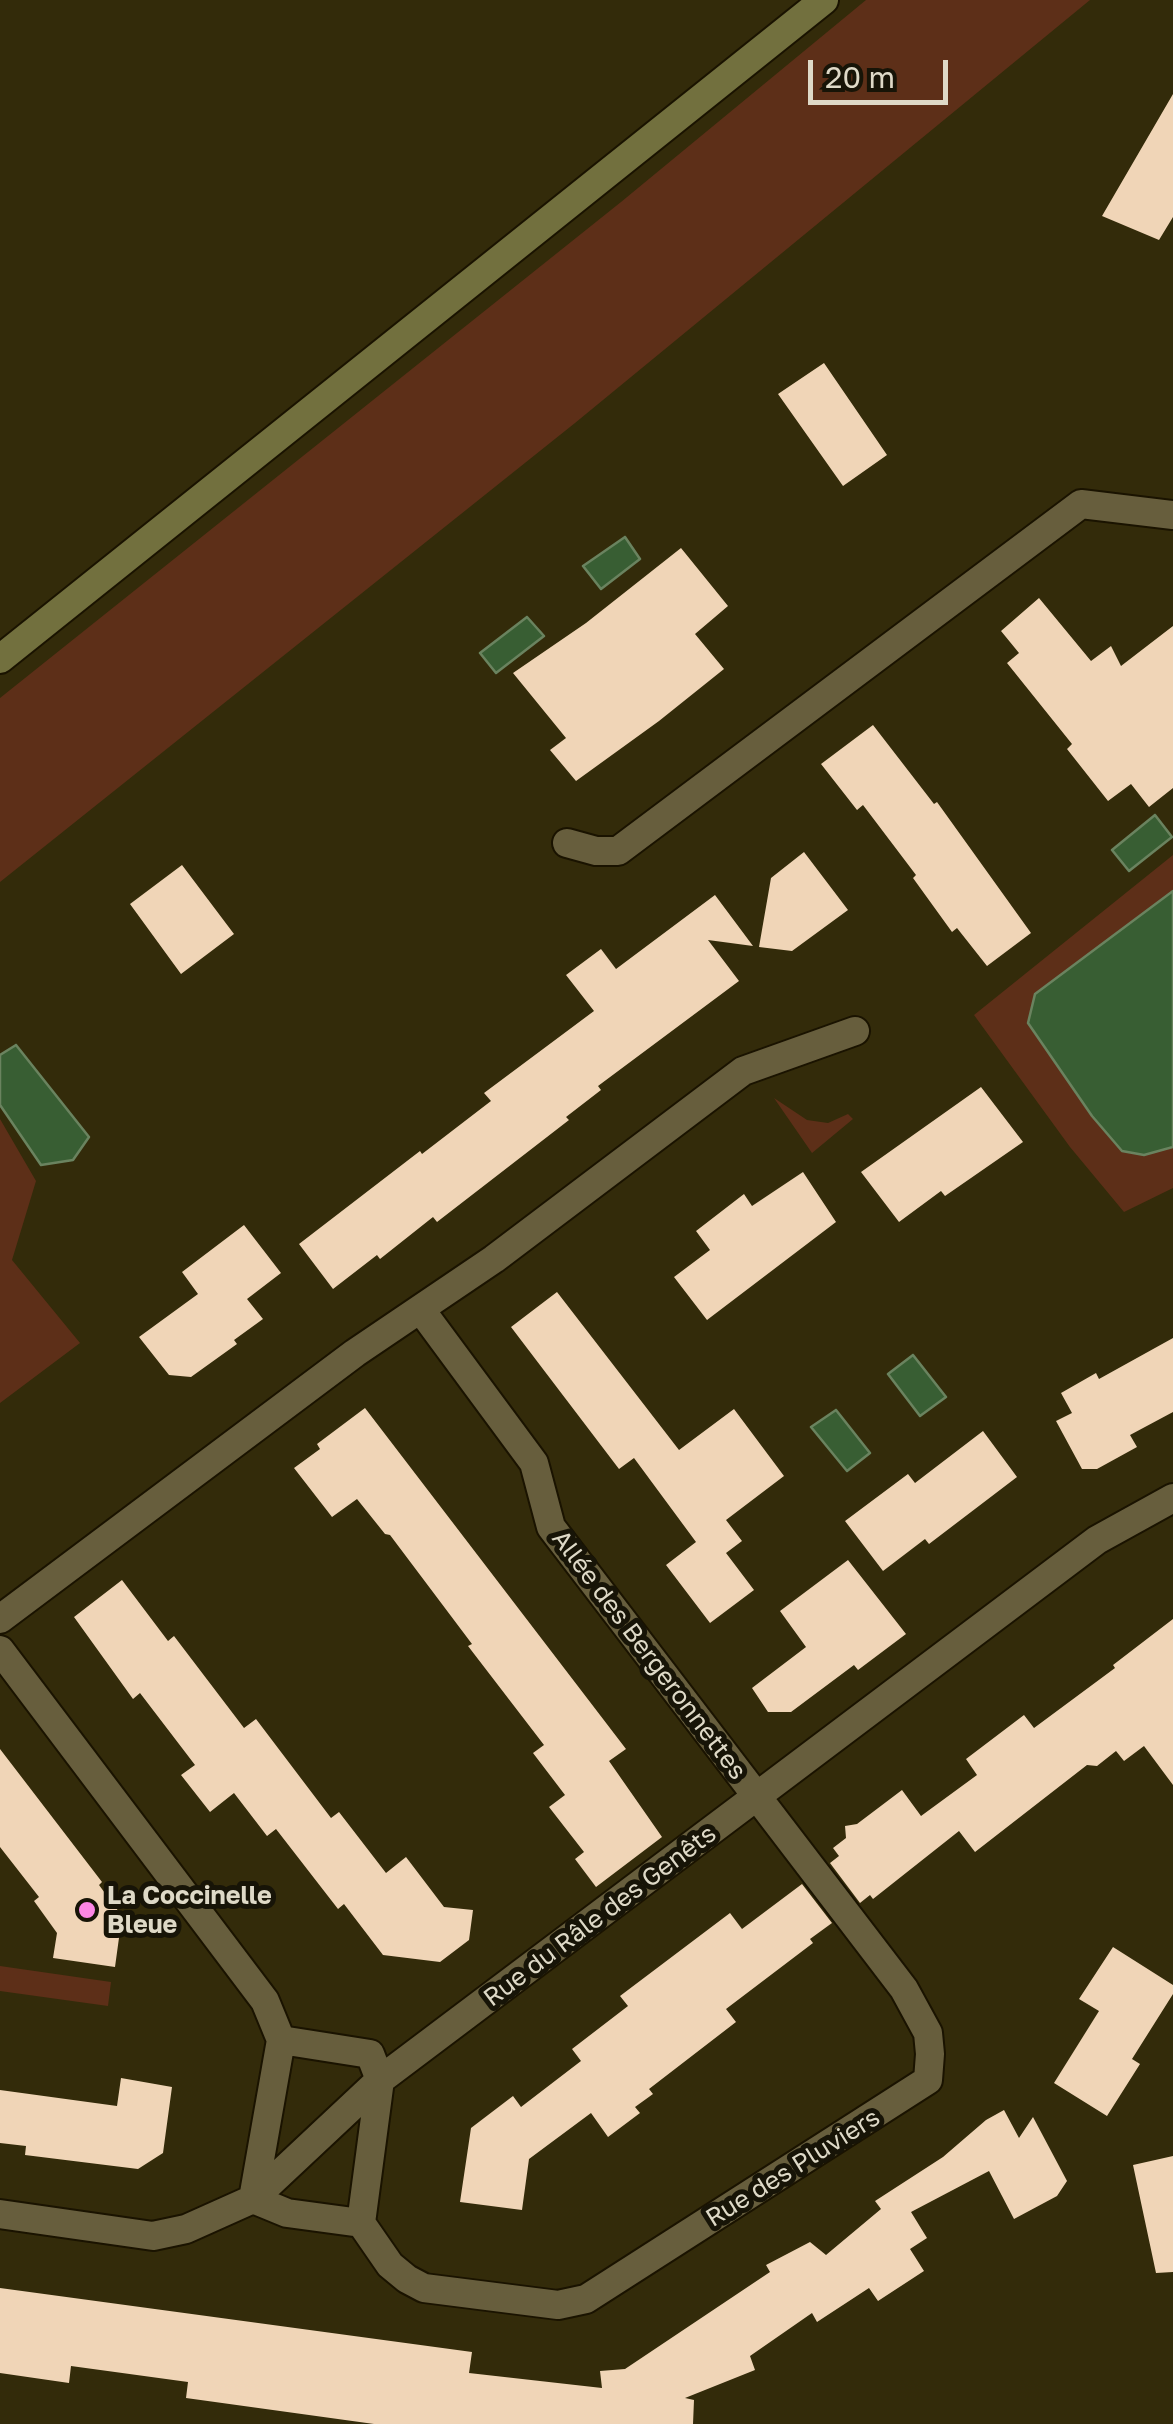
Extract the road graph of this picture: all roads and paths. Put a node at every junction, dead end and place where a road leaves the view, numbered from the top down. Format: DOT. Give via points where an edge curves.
graph roads {
  1 [pos="824,0"];
  2 [pos="1173,515"];
  3 [pos="0,659"];
  4 [pos="568,843"];
  5 [pos="856,1032"];
  6 [pos="420,1310"];
  7 [pos="1173,1498"];
  8 [pos="0,1619"];
  9 [pos="0,1650"];
  10 [pos="756,1796"];
  11 [pos="282,2040"];
  12 [pos="380,2080"];
  13 [pos="253,2199"];
  14 [pos="0,2214"];
  15 [pos="361,2223"];
  1 -- 3 [label="main road"];
  2 -- 4 [label="street" via="1081,504 618,851"];
  5 -- 6 [label="street" via="743,1071"];
  6 -- 8 [label="street"];
  6 -- 10 [label="street, Allée des Bergeronnettes" via="534,1463 551,1526"];
  7 -- 10 [label="street, Rue du Râle des Genêts" via="1097,1540"];
  9 -- 11 [label="street" via="264,2000"];
  10 -- 12 [label="street, Rue du Râle des Genêts"];
  10 -- 15 [label="street, Rue des Pluviers" via="904,1988 928,2033 928,2080 586,2299 558,2305 424,2288 390,2265"];
  11 -- 12 [label="street" via="370,2054"];
  11 -- 13 [label="street"];
  12 -- 13 [label="street, Rue du Râle des Genêts"];
  12 -- 15 [label="street"];
  13 -- 14 [label="street, Rue du Râle des Genêts" via="153,2236"];
  13 -- 15 [label="street" via="287,2213"];
}
